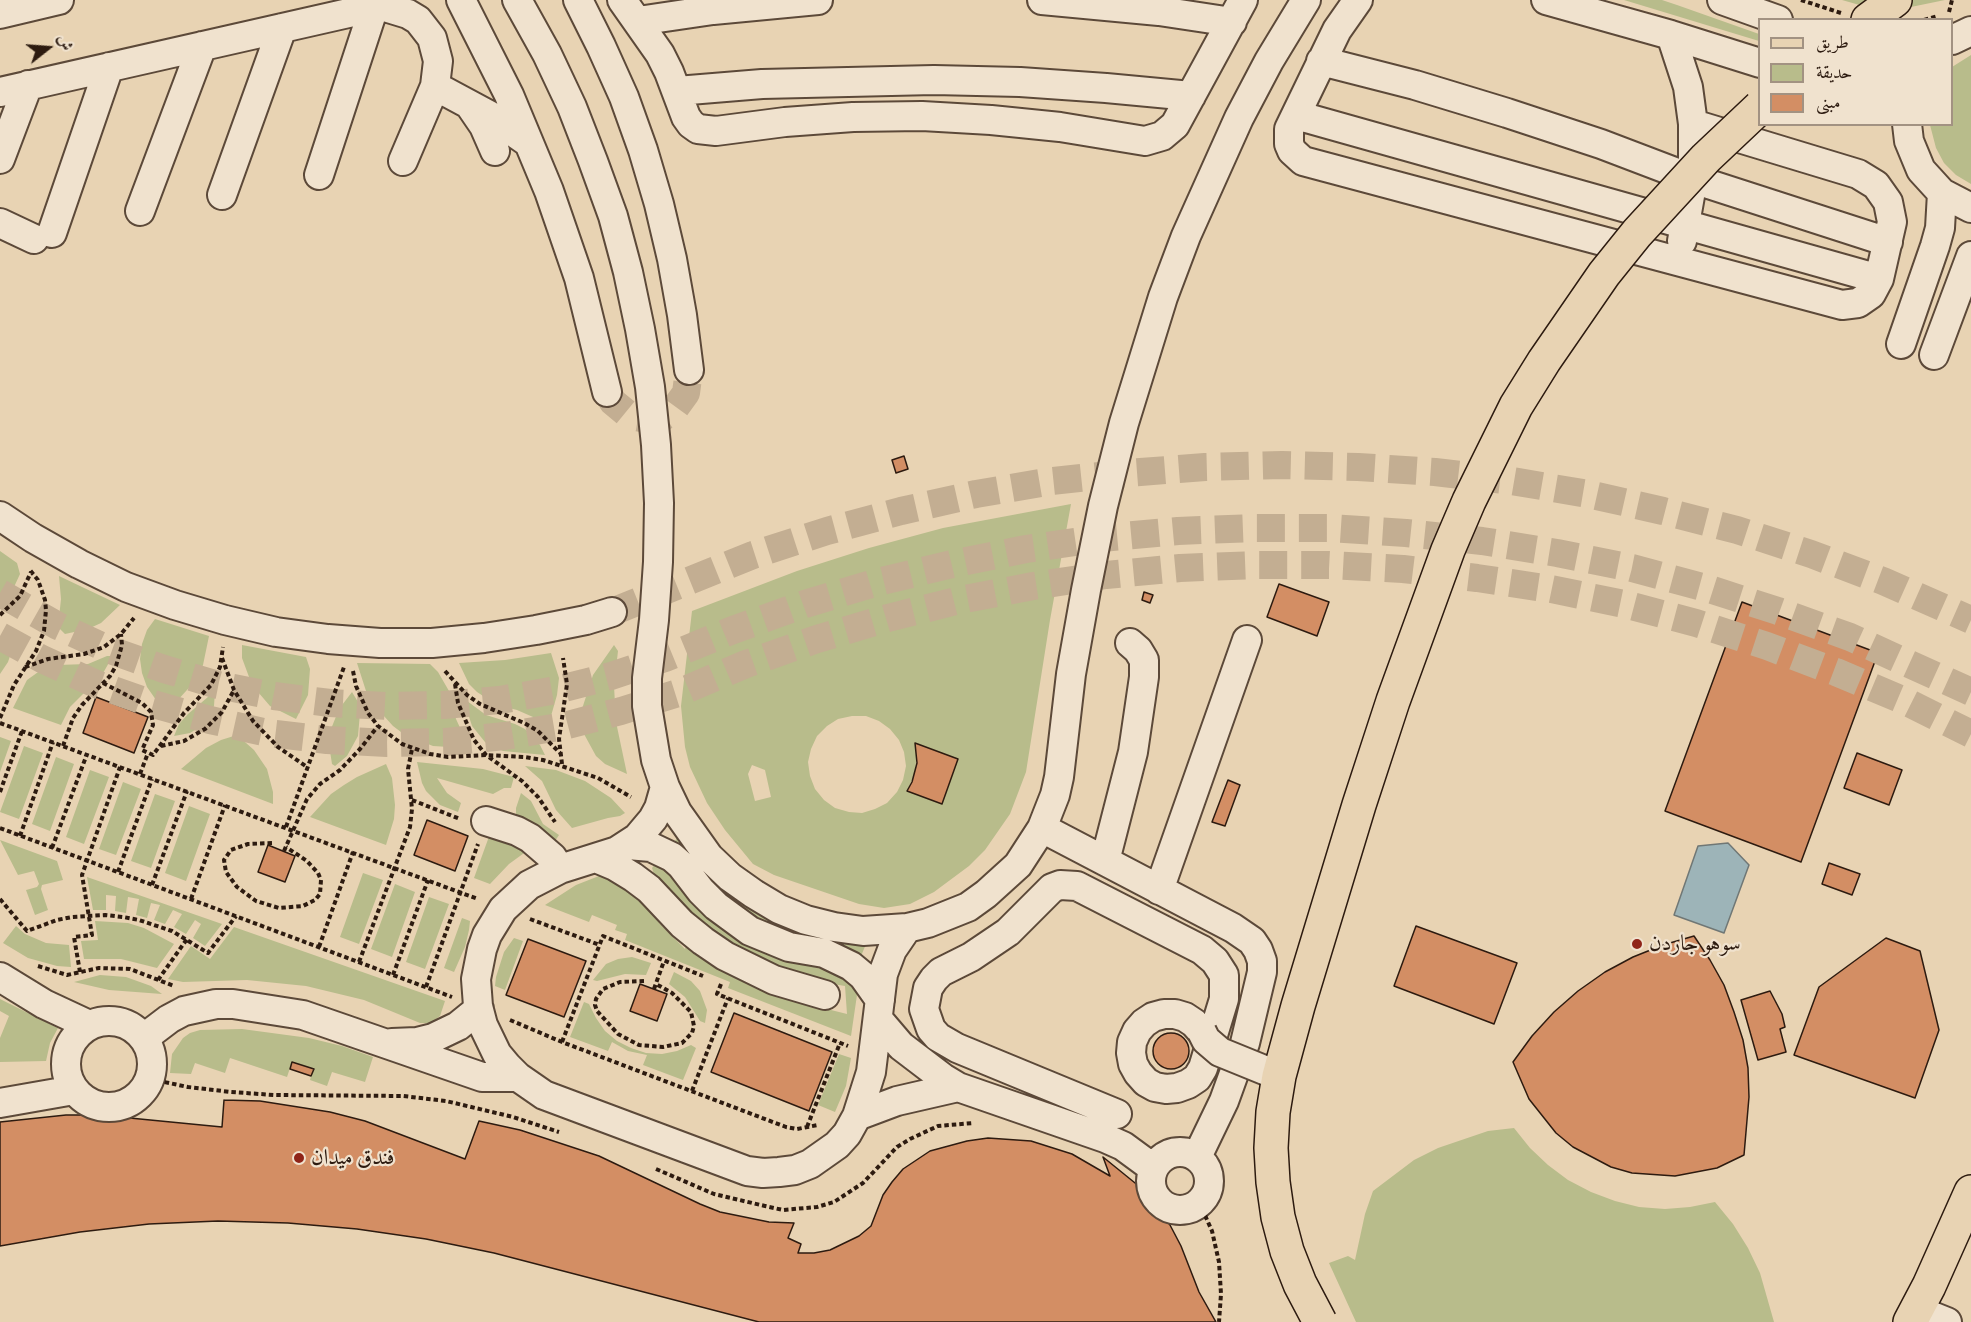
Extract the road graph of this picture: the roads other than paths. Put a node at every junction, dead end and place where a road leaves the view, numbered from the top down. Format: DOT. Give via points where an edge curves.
graph roads {
  1 [pos="59,0"];
  2 [pos="461,0"];
  3 [pos="517,0"];
  4 [pos="578,0"];
  5 [pos="818,0"];
  6 [pos="1042,0"];
  7 [pos="1306,0"];
  8 [pos="1358,0"];
  9 [pos="1546,0"];
  10 [pos="1722,0"];
  11 [pos="1895,0"];
  12 [pos="372,4"];
  13 [pos="630,10"];
  14 [pos="1238,11"];
  15 [pos="0,14"];
  16 [pos="1772,18"];
  17 [pos="1859,18"];
  18 [pos="1953,27"];
  19 [pos="282,28"];
  20 [pos="1971,31"];
  21 [pos="1671,35"];
  22 [pos="202,46"];
  23 [pos="1321,61"];
  24 [pos="1758,62"];
  25 [pos="109,67"];
  26 [pos="28,86"];
  27 [pos="435,86"];
  28 [pos="677,91"];
  29 [pos="0,92"];
  30 [pos="1191,96"];
  31 [pos="468,103"];
  32 [pos="1758,109"];
  33 [pos="1296,116"];
  34 [pos="1693,123"];
  35 [pos="1902,130"];
  36 [pos="529,143"];
  37 [pos="495,151"];
  38 [pos="0,159"];
  39 [pos="403,161"];
  40 [pos="319,175"];
  41 [pos="1693,179"];
  42 [pos="1942,193"];
  43 [pos="222,195"];
  44 [pos="1971,208"];
  45 [pos="140,211"];
  46 [pos="0,223"];
  47 [pos="1686,225"];
  48 [pos="1888,242"];
  49 [pos="1971,256"];
  50 [pos="1676,261"];
  51 [pos="1879,279"];
  52 [pos="1901,344"];
  53 [pos="1934,355"];
  54 [pos="689,370"];
  55 [pos="608,392"];
  56 [pos="0,516"];
  57 [pos="612,612"];
  58 [pos="1247,640"];
  59 [pos="1130,643"];
  60 [pos="665,787"];
  61 [pos="485,825"];
  62 [pos="1042,828"];
  63 [pos="627,845"];
  64 [pos="596,858"];
  65 [pos="1105,861"];
  66 [pos="560,869"];
  67 [pos="1159,890"];
  68 [pos="907,928"];
  69 [pos="0,977"];
  70 [pos="825,995"];
  71 [pos="467,1003"];
  72 [pos="879,1009"];
  73 [pos="89,1025"];
  74 [pos="144,1038"];
  75 [pos="387,1044"];
  76 [pos="1279,1076"];
  77 [pos="518,1077"];
  78 [pos="1031,1078"];
  79 [pos="958,1087"];
  80 [pos="74,1090"];
  81 [pos="0,1103"];
  82 [pos="1016,1107"];
  83 [pos="1117,1114"];
  84 [pos="857,1116"];
  85 [pos="1197,1157"];
  86 [pos="1153,1168"];
  87 [pos="1971,1192"];
  88 [pos="1913,1316"];
  89 [pos="1320,1322"];
  90 [pos="1947,1322"];
  1 -- 15 [label="street"];
  2 -- 36 [label="street"];
  3 -- 60 [label="street" via="567,96 593,161 616,227 640,329 654,434 658,503 658,562 647,706"];
  4 -- 54 [label="street" via="624,97 659,204 672,259"];
  5 -- 13 [label="street" via="712,10"];
  6 -- 14 [label="street" via="1159,11"];
  7 -- 62 [label="street" via="1239,118 1194,216 1163,297 1103,506 1071,674 1059,777"];
  8 -- 23 [label="street"];
  9 -- 21 [label="street"];
  10 -- 16 [label="street"];
  11 -- 17 [label="main road"];
  12 -- 19 [label="street"];
  12 -- 27 [label="street" via="408,14 426,29 436,50"];
  12 -- 40 [label="street"];
  13 -- 28 [label="street" via="660,54"];
  14 -- 30 [label="street"];
  18 -- 20 [label="street"];
  19 -- 22 [label="street"];
  19 -- 43 [label="street"];
  21 -- 24 [label="street"];
  21 -- 34 [label="street" via="1688,87"];
  22 -- 25 [label="street"];
  22 -- 45 [label="street"];
  23 -- 33 [label="street"];
  23 -- 41 [label="street" via="1507,113"];
  25 -- 26 [label="street"];
  25 -- 46 [label="street" via="43,236"];
  26 -- 29 [label="street"];
  26 -- 38 [label="street"];
  27 -- 31 [label="street"];
  27 -- 39 [label="street"];
  28 -- 30 [label="street" via="762,84 934,80 1063,85"];
  28 -- 30 [label="street" via="691,124 707,131 853,117 922,116 1060,127 1145,141 1169,131"];
  31 -- 36 [label="street"];
  31 -- 37 [label="street"];
  32 -- 76 [label="main road, bridge" via="1672,193 1604,274 1544,361 1492,453 1448,550 1393,701 1327,907"];
  33 -- 47 [label="street"];
  33 -- 50 [label="street" via="1289,129 1289,144 1303,161"];
  34 -- 41 [label="street"];
  34 -- 48 [label="street" via="1868,178 1883,192 1891,211"];
  35 -- 42 [label="street" via="1921,170"];
  36 -- 55 [label="street" via="575,267"];
  41 -- 47 [label="street"];
  41 -- 48 [label="street"];
  42 -- 44 [label="street"];
  42 -- 52 [label="street" via="1940,228"];
  47 -- 50 [label="street"];
  47 -- 51 [label="street"];
  48 -- 51 [label="street"];
  49 -- 53 [label="street"];
  50 -- 51 [label="street" via="1842,305 1865,300"];
  56 -- 57 [label="street" via="79,564 126,586 195,611 276,632 380,643 432,643 536,630"];
  58 -- 67 [label="street"];
  59 -- 65 [label="street" via="1144,660 1144,677 1131,761"];
  60 -- 63 [label="street" via="653,819"];
  60 -- 68 [label="street" via="709,857 779,909 834,927 863,931"];
  61 -- 66 [label="street" via="517,831 530,838"];
  62 -- 65 [label="street"];
  62 -- 68 [label="street" via="1018,865 986,894 949,916"];
  63 -- 64 [label="street"];
  63 -- 72 [label="street" via="651,847 672,857 716,906 750,931 789,947 824,953 851,966 863,976"];
  64 -- 66 [label="street"];
  64 -- 70 [label="street" via="633,877 682,924 725,956 774,980"];
  65 -- 67 [label="street"];
  66 -- 71 [label="street" via="515,896 494,922"];
  67 -- 85 [label="street" via="1243,934 1252,941 1262,961 1242,1053"];
  68 -- 72 [label="street" via="887,962"];
  69 -- 73 [label="street"];
  71 -- 75 [label="street" via="458,1026 433,1038"];
  71 -- 77 [label="street" via="497,1054"];
  72 -- 79 [label="street" via="914,1058"];
  72 -- 84 [label="street" via="868,1087"];
  73 -- 74 [label="street" via="113,1020 135,1029"];
  73 -- 80 [label="street" via="71,1042 67,1054 66,1066"];
  74 -- 75 [label="street" via="184,1011 233,1004 303,1015"];
  74 -- 80 [label="street" via="152,1069 145,1089 136,1098 127,1104 104,1107 82,1098"];
  75 -- 77 [label="street" via="482,1077"];
  76 -- 78 [label="street, bridge" via="1220,1052 1206,1040 1194,1023 1185,1017 1164,1014 1153,1017 1137,1031 1131,1053 1133,1064 1146,1082 1177,1089 1197,1078 1203,1068 1224,999 1224,975 1215,960 1202,950 1077,886 1060,885 1045,893 990,945 941,972 928,988 925,999 927,1020 938,1037"];
  76 -- 89 [label="main road, bridge" via="1271,1148 1278,1217 1300,1284"];
  77 -- 84 [label="street" via="558,1101 731,1166 763,1173 795,1170 825,1155 847,1134"];
  78 -- 82 [label="street"];
  78 -- 83 [label="street"];
  79 -- 82 [label="street"];
  79 -- 84 [label="street" via="897,1101"];
  80 -- 81 [label="street"];
  82 -- 86 [label="street" via="1106,1137"];
  85 -- 86 [label="street" via="1172,1152"];
  85 -- 86 [label="street" via="1209,1179 1205,1195 1192,1207 1175,1209 1159,1201 1151,1186"];
  87 -- 88 [label="main road"];
  88 -- 90 [label="street"];
}
